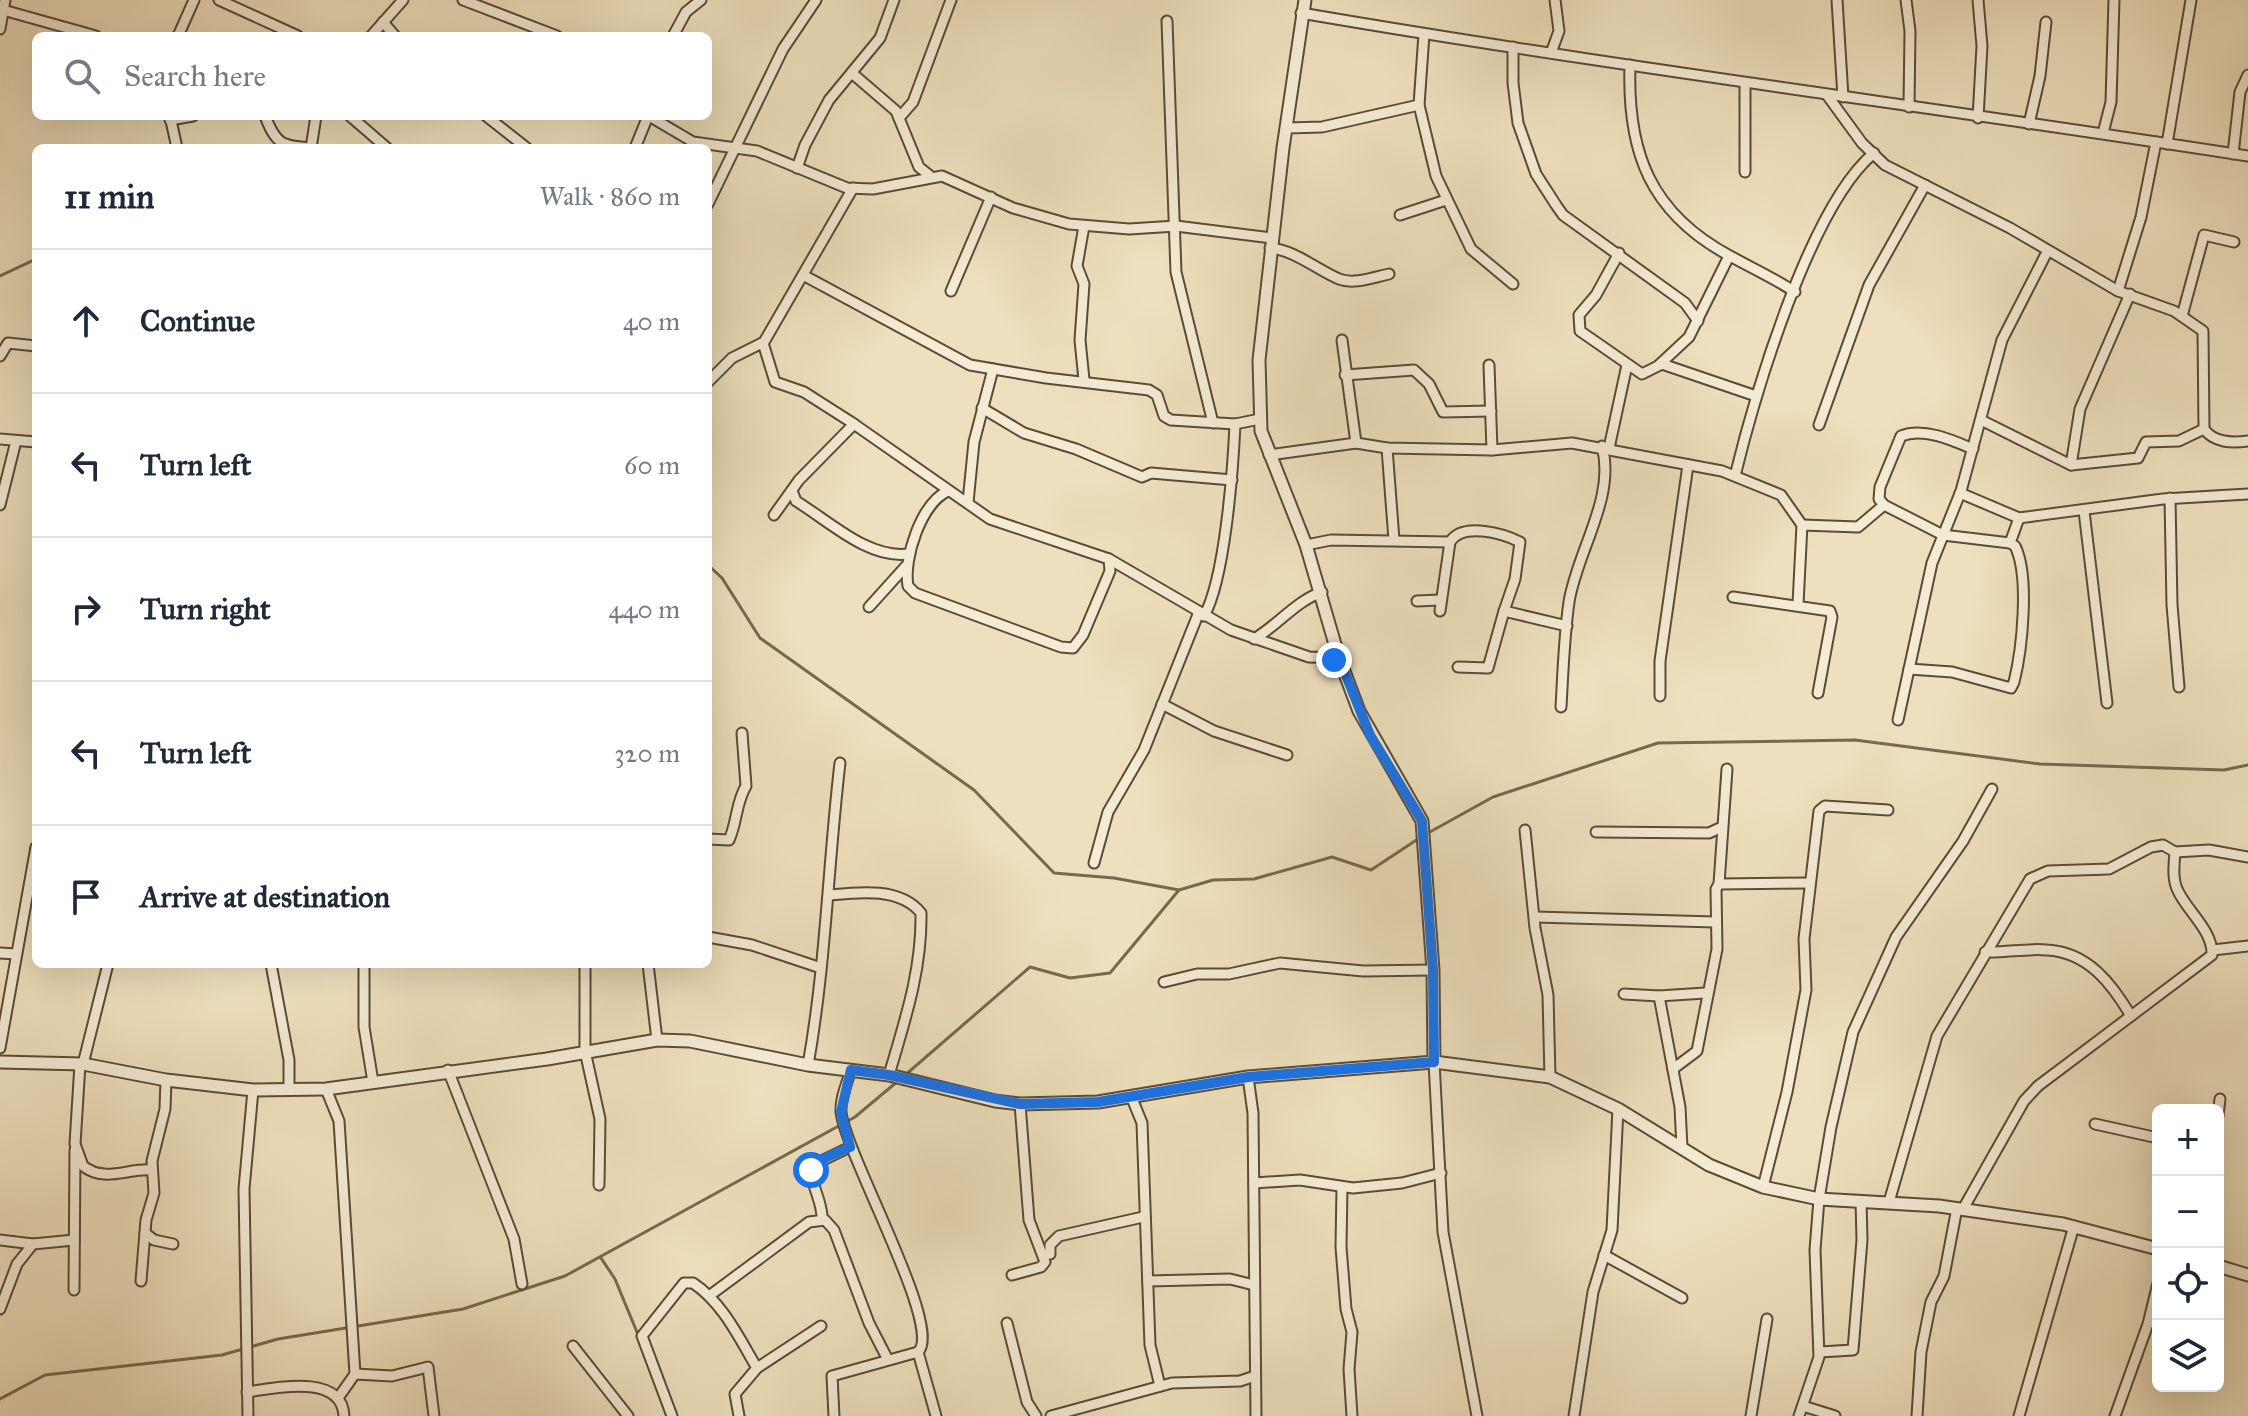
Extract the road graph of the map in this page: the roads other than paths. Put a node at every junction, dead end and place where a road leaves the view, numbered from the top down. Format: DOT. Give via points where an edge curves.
graph roads {
  1 [pos="194,0"];
  2 [pos="219,0"];
  3 [pos="403,0"];
  4 [pos="463,0"];
  5 [pos="701,0"];
  6 [pos="816,0"];
  7 [pos="894,0"];
  8 [pos="951,0"];
  9 [pos="1305,0"];
  10 [pos="1555,0"];
  11 [pos="1837,0"];
  12 [pos="1906,0"];
  13 [pos="1978,0"];
  14 [pos="2114,0"];
  15 [pos="2191,0"];
  16 [pos="4,5"];
  17 [pos="1301,13"];
  18 [pos="1167,21"];
  19 [pos="383,22"];
  20 [pos="2046,22"];
  21 [pos="0,29"];
  22 [pos="63,32"];
  23 [pos="180,32"];
  24 [pos="289,32"];
  25 [pos="374,32"];
  26 [pos="392,32"];
  27 [pos="547,32"];
  28 [pos="675,32"];
  29 [pos="1424,34"];
  30 [pos="1513,47"];
  31 [pos="1551,53"];
  32 [pos="1630,65"];
  33 [pos="853,74"];
  34 [pos="2248,75"];
  35 [pos="1745,84"];
  36 [pos="1827,95"];
  37 [pos="1843,97"];
  38 [pos="1419,105"];
  39 [pos="1909,107"];
  40 [pos="899,118"];
  41 [pos="1978,118"];
  42 [pos="170,120"];
  43 [pos="267,120"];
  44 [pos="315,120"];
  45 [pos="355,120"];
  46 [pos="491,120"];
  47 [pos="647,120"];
  48 [pos="656,120"];
  49 [pos="2029,124"];
  50 [pos="1287,128"];
  51 [pos="2103,133"];
  52 [pos="2156,142"];
  53 [pos="176,144"];
  54 [pos="285,144"];
  55 [pos="312,144"];
  56 [pos="382,144"];
  57 [pos="522,144"];
  58 [pos="637,144"];
  59 [pos="704,144"];
  60 [pos="2167,144"];
  61 [pos="712,145"];
  62 [pos="733,149"];
  63 [pos="1874,153"];
  64 [pos="2233,154"];
  65 [pos="2248,156"];
  66 [pos="797,168"];
  67 [pos="1745,172"];
  68 [pos="929,175"];
  69 [pos="1925,185"];
  70 [pos="853,188"];
  71 [pos="712,195"];
  72 [pos="991,197"];
  73 [pos="1446,200"];
  74 [pos="1400,215"];
  75 [pos="1084,226"];
  76 [pos="1173,226"];
  77 [pos="2234,242"];
  78 [pos="1271,243"];
  79 [pos="2047,252"];
  80 [pos="1619,253"];
  81 [pos="1729,256"];
  82 [pos="1389,274"];
  83 [pos="803,275"];
  84 [pos="1513,284"];
  85 [pos="951,291"];
  86 [pos="2118,291"];
  87 [pos="1795,292"];
  88 [pos="2130,294"];
  89 [pos="2182,316"];
  90 [pos="1698,321"];
  91 [pos="1342,340"];
  92 [pos="763,343"];
  93 [pos="32,346"];
  94 [pos="0,356"];
  95 [pos="1489,365"];
  96 [pos="1627,365"];
  97 [pos="1659,365"];
  98 [pos="993,369"];
  99 [pos="1345,375"];
  100 [pos="712,378"];
  101 [pos="1084,380"];
  102 [pos="1756,396"];
  103 [pos="982,408"];
  104 [pos="1491,411"];
  105 [pos="1260,419"];
  106 [pos="1981,420"];
  107 [pos="1213,423"];
  108 [pos="854,424"];
  109 [pos="1235,424"];
  110 [pos="1819,425"];
  111 [pos="2204,429"];
  112 [pos="0,439"];
  113 [pos="16,441"];
  114 [pos="2248,441"];
  115 [pos="32,442"];
  116 [pos="1356,443"];
  117 [pos="1387,448"];
  118 [pos="1610,448"];
  119 [pos="1973,449"];
  120 [pos="1492,450"];
  121 [pos="1269,455"];
  122 [pos="1688,465"];
  123 [pos="2071,465"];
  124 [pos="1735,476"];
  125 [pos="1232,480"];
  126 [pos="792,491"];
  127 [pos="948,491"];
  128 [pos="1960,493"];
  129 [pos="2248,494"];
  130 [pos="965,498"];
  131 [pos="2170,498"];
  132 [pos="0,505"];
  133 [pos="1884,505"];
  134 [pos="2087,512"];
  135 [pos="774,515"];
  136 [pos="2019,518"];
  137 [pos="1802,525"];
  138 [pos="1943,535"];
  139 [pos="1394,540"];
  140 [pos="1450,542"];
  141 [pos="2010,543"];
  142 [pos="1306,545"];
  143 [pos="908,554"];
  144 [pos="1109,559"];
  145 [pos="906,566"];
  146 [pos="1120,566"];
  147 [pos="1110,571"];
  148 [pos="1322,592"];
  149 [pos="1733,597"];
  150 [pos="1417,601"];
  151 [pos="1798,604"];
  152 [pos="869,607"];
  153 [pos="1504,611"];
  154 [pos="1202,614"];
  155 [pos="1567,626"];
  156 [pos="1254,639"];
  157 [pos="1339,658"];
  158 [pos="1458,667"];
  159 [pos="1909,669"];
  160 [pos="2179,687"];
  161 [pos="1818,693"];
  162 [pos="1660,696"];
  163 [pos="2107,703"];
  164 [pos="1162,704"];
  165 [pos="1561,707"];
  166 [pos="1898,720"];
  167 [pos="742,733"];
  168 [pos="1287,755"];
  169 [pos="840,763"];
  170 [pos="1727,769"];
  171 [pos="1992,789"];
  172 [pos="1888,810"];
  173 [pos="1722,827"];
  174 [pos="1525,830"];
  175 [pos="1596,832"];
  176 [pos="712,839"];
  177 [pos="2175,852"];
  178 [pos="2248,857"];
  179 [pos="1094,863"];
  180 [pos="1810,883"];
  181 [pos="1719,884"];
  182 [pos="32,888"];
  183 [pos="830,895"];
  184 [pos="1535,917"];
  185 [pos="1715,922"];
  186 [pos="712,938"];
  187 [pos="2248,946"];
  188 [pos="2213,950"];
  189 [pos="1985,952"];
  190 [pos="0,953"];
  191 [pos="16,954"];
  192 [pos="107,968"];
  193 [pos="272,968"];
  194 [pos="364,968"];
  195 [pos="585,968"];
  196 [pos="648,968"];
  197 [pos="821,968"];
  198 [pos="1433,970"];
  199 [pos="1164,982"];
  200 [pos="1705,993"];
  201 [pos="1624,994"];
  202 [pos="1659,996"];
  203 [pos="2131,1016"];
  204 [pos="657,1040"];
  205 [pos="0,1048"];
  206 [pos="585,1051"];
  207 [pos="0,1062"];
  208 [pos="1434,1062"];
  209 [pos="81,1064"];
  210 [pos="808,1065"];
  211 [pos="1673,1069"];
  212 [pos="448,1070"];
  213 [pos="851,1070"];
  214 [pos="889,1075"];
  215 [pos="1248,1077"];
  216 [pos="1550,1077"];
  217 [pos="166,1080"];
  218 [pos="373,1082"];
  219 [pos="326,1089"];
  220 [pos="253,1090"];
  221 [pos="289,1090"];
  222 [pos="1131,1096"];
  223 [pos="2220,1099"];
  224 [pos="1020,1104"];
  225 [pos="2219,1104"];
  226 [pos="1618,1109"];
  227 [pos="2095,1124"];
  228 [pos="2152,1137"];
  229 [pos="76,1138"];
  230 [pos="850,1147"];
  231 [pos="1682,1148"];
  232 [pos="152,1170"];
  233 [pos="1441,1173"];
  234 [pos="1254,1183"];
  235 [pos="599,1185"];
  236 [pos="1342,1187"];
  237 [pos="1763,1187"];
  238 [pos="1819,1199"];
  239 [pos="1861,1201"];
  240 [pos="1889,1202"];
  241 [pos="1960,1209"];
  242 [pos="1143,1217"];
  243 [pos="822,1219"];
  244 [pos="2074,1226"];
  245 [pos="145,1233"];
  246 [pos="0,1240"];
  247 [pos="74,1240"];
  248 [pos="33,1244"];
  249 [pos="173,1244"];
  250 [pos="2154,1248"];
  251 [pos="1044,1255"];
  252 [pos="1604,1255"];
  253 [pos="2224,1268"];
  254 [pos="1012,1275"];
  255 [pos="2248,1275"];
  256 [pos="141,1281"];
  257 [pos="1148,1281"];
  258 [pos="522,1284"];
  259 [pos="1254,1285"];
  260 [pos="74,1290"];
  261 [pos="709,1296"];
  262 [pos="1682,1298"];
  263 [pos="2152,1308"];
  264 [pos="0,1309"];
  265 [pos="1767,1319"];
  266 [pos="1007,1323"];
  267 [pos="821,1326"];
  268 [pos="573,1346"];
  269 [pos="918,1352"];
  270 [pos="1820,1352"];
  271 [pos="887,1358"];
  272 [pos="757,1368"];
  273 [pos="355,1374"];
  274 [pos="1255,1376"];
  275 [pos="1160,1386"];
  276 [pos="247,1392"];
  277 [pos="338,1398"];
  278 [pos="1803,1406"];
  279 [pos="248,1416"];
  280 [pos="344,1416"];
  281 [pos="434,1416"];
  282 [pos="628,1416"];
  283 [pos="672,1416"];
  284 [pos="739,1416"];
  285 [pos="834,1416"];
  286 [pos="936,1416"];
  287 [pos="1036,1416"];
  288 [pos="1051,1416"];
  289 [pos="1256,1416"];
  290 [pos="1352,1416"];
  291 [pos="1477,1416"];
  292 [pos="1574,1416"];
  293 [pos="1751,1416"];
  294 [pos="1799,1416"];
  295 [pos="1835,1416"];
  296 [pos="1917,1416"];
  297 [pos="2019,1416"];
  298 [pos="2115,1416"];
  1 -- 23 [label="street"];
  2 -- 24 [label="street"];
  3 -- 19 [label="street"];
  4 -- 27 [label="street"];
  5 -- 28 [label="street" via="686,12"];
  6 -- 62 [label="street" via="792,32"];
  7 -- 33 [label="street" via="880,38"];
  8 -- 40 [label="street" via="913,102"];
  9 -- 17 [label="street"];
  10 -- 31 [label="street" via="1559,31"];
  11 -- 37 [label="street"];
  12 -- 39 [label="street"];
  13 -- 41 [label="street"];
  14 -- 51 [label="street" via="2111,102"];
  15 -- 60 [label="street"];
  16 -- 21 [label="street"];
  16 -- 22 [label="street"];
  17 -- 29 [label="street"];
  17 -- 50 [label="street"];
  18 -- 76 [label="street"];
  19 -- 25 [label="street"];
  19 -- 26 [label="street"];
  20 -- 49 [label="street"];
  29 -- 30 [label="street"];
  29 -- 38 [label="street"];
  30 -- 31 [label="street"];
  30 -- 80 [label="street" via="1516,111 1536,174 1563,215"];
  31 -- 32 [label="street"];
  32 -- 35 [label="street"];
  32 -- 81 [label="street" via="1630,117 1644,172 1683,223"];
  33 -- 40 [label="street" via="886,100"];
  33 -- 66 [label="street" via="829,100"];
  34 -- 64 [label="street" via="2240,92"];
  35 -- 36 [label="street"];
  35 -- 67 [label="street"];
  36 -- 37 [label="street"];
  36 -- 63 [label="street"];
  37 -- 39 [label="street"];
  38 -- 50 [label="street" via="1322,127"];
  38 -- 73 [label="street"];
  39 -- 41 [label="street"];
  40 -- 68 [label="street" via="919,167"];
  41 -- 49 [label="street"];
  42 -- 53 [label="street"];
  43 -- 54 [label="street" via="273,137"];
  44 -- 55 [label="street"];
  45 -- 56 [label="street"];
  46 -- 57 [label="street"];
  47 -- 58 [label="street"];
  48 -- 59 [label="street"];
  49 -- 51 [label="street"];
  50 -- 78 [label="street"];
  51 -- 52 [label="street"];
  52 -- 60 [label="street"];
  52 -- 86 [label="street"];
  60 -- 64 [label="street"];
  61 -- 62 [label="street"];
  62 -- 66 [label="street" via="757,151"];
  62 -- 71 [label="street"];
  63 -- 69 [label="street" via="1885,165"];
  63 -- 87 [label="street" via="1836,201"];
  64 -- 65 [label="street"];
  66 -- 70 [label="street"];
  68 -- 70 [label="street" via="873,189"];
  68 -- 72 [label="street"];
  69 -- 79 [label="street"];
  69 -- 110 [label="street" via="1869,285"];
  70 -- 83 [label="street"];
  72 -- 75 [label="street"];
  72 -- 85 [label="street"];
  73 -- 74 [label="street"];
  73 -- 84 [label="street" via="1471,249"];
  75 -- 76 [label="street"];
  75 -- 101 [label="street" via="1077,266 1084,284"];
  76 -- 78 [label="street"];
  76 -- 107 [label="street" via="1176,272"];
  77 -- 89 [label="street" via="2204,235"];
  78 -- 82 [label="street" via="1340,279"];
  78 -- 105 [label="street" via="1259,360"];
  79 -- 86 [label="street"];
  79 -- 106 [label="street" via="2002,340"];
  80 -- 90 [label="street" via="1685,303"];
  80 -- 96 [label="street" via="1577,323 1590,341"];
  81 -- 87 [label="street"];
  81 -- 90 [label="street"];
  83 -- 92 [label="street"];
  83 -- 98 [label="street" via="950,356"];
  86 -- 88 [label="street"];
  87 -- 102 [label="street"];
  88 -- 89 [label="street"];
  88 -- 123 [label="street" via="2080,409"];
  89 -- 111 [label="street" via="2203,331"];
  90 -- 97 [label="street"];
  91 -- 99 [label="street"];
  92 -- 100 [label="street" via="732,358"];
  92 -- 108 [label="street" via="775,382 804,392"];
  93 -- 94 [label="street" via="8,343"];
  95 -- 104 [label="street"];
  96 -- 97 [label="street" via="1644,374"];
  96 -- 118 [label="street"];
  97 -- 102 [label="street"];
  98 -- 101 [label="street"];
  98 -- 103 [label="street"];
  99 -- 104 [label="street" via="1414,370 1429,384 1443,412"];
  99 -- 116 [label="street"];
  101 -- 107 [label="street" via="1149,390 1157,395 1167,419"];
  102 -- 124 [label="street"];
  103 -- 125 [label="street" via="1024,433 1142,477 1151,473"];
  103 -- 130 [label="street"];
  104 -- 120 [label="street"];
  105 -- 109 [label="street"];
  105 -- 121 [label="street"];
  106 -- 119 [label="street"];
  106 -- 123 [label="street"];
  107 -- 109 [label="street"];
  108 -- 126 [label="street"];
  108 -- 127 [label="street"];
  109 -- 125 [label="street"];
  111 -- 114 [label="street" via="2221,441"];
  111 -- 123 [label="street" via="2179,441 2146,442 2138,458"];
  112 -- 113 [label="street"];
  113 -- 115 [label="street"];
  113 -- 132 [label="street"];
  116 -- 117 [label="street"];
  116 -- 121 [label="street"];
  117 -- 120 [label="street"];
  117 -- 139 [label="street"];
  118 -- 120 [label="street" via="1534,444"];
  118 -- 122 [label="street"];
  118 -- 155 [label="street" via="1569,600"];
  119 -- 128 [label="street"];
  119 -- 133 [label="street" via="1936,435 1901,436 1880,487"];
  121 -- 142 [label="street"];
  122 -- 124 [label="street"];
  122 -- 162 [label="street" via="1660,661"];
  124 -- 137 [label="street" via="1781,495"];
  125 -- 154 [label="street" via="1214,595"];
  126 -- 135 [label="street"];
  126 -- 143 [label="street" via="796,501 874,550"];
  127 -- 130 [label="street"];
  127 -- 143 [label="street" via="932,502"];
  128 -- 136 [label="street"];
  128 -- 138 [label="street"];
  129 -- 131 [label="street"];
  130 -- 144 [label="street" via="1001,525"];
  131 -- 134 [label="street"];
  131 -- 160 [label="street"];
  133 -- 137 [label="street" via="1858,527"];
  133 -- 138 [label="street"];
  134 -- 136 [label="street"];
  134 -- 163 [label="street"];
  136 -- 141 [label="street"];
  137 -- 151 [label="street"];
  138 -- 141 [label="street"];
  138 -- 159 [label="street"];
  139 -- 140 [label="street"];
  139 -- 142 [label="street"];
  140 -- 150 [label="street" via="1440,606"];
  140 -- 153 [label="street" via="1464,530 1520,542"];
  141 -- 159 [label="street" via="2019,555 2022,588 2017,672 2011,688 1952,672"];
  142 -- 148 [label="street"];
  143 -- 145 [label="street"];
  144 -- 146 [label="street"];
  144 -- 147 [label="street"];
  145 -- 147 [label="street" via="908,586 915,593 1068,648 1083,635"];
  145 -- 152 [label="street"];
  146 -- 147 [label="street"];
  146 -- 154 [label="street"];
  148 -- 156 [label="street" via="1306,597 1278,625"];
  148 -- 157 [label="street"];
  149 -- 151 [label="street"];
  151 -- 161 [label="street" via="1831,613"];
  153 -- 155 [label="street"];
  153 -- 158 [label="street" via="1488,668"];
  154 -- 156 [label="street"];
  154 -- 164 [label="street"];
  155 -- 165 [label="street"];
  156 -- 157 [label="street" via="1309,657"];
  157 -- 198 [label="street" via="1370,735 1422,821"];
  159 -- 166 [label="street"];
  164 -- 168 [label="street" via="1214,731"];
  164 -- 179 [label="street" via="1144,750 1108,812"];
  167 -- 176 [label="street" via="746,786 736,826 729,840"];
  169 -- 183 [label="street"];
  170 -- 173 [label="street"];
  171 -- 238 [label="street" via="1882,962 1847,1056"];
  172 -- 180 [label="street" via="1825,806 1819,811"];
  173 -- 175 [label="street" via="1709,833"];
  173 -- 181 [label="street"];
  174 -- 184 [label="street"];
  177 -- 178 [label="street" via="2209,850"];
  177 -- 188 [label="street" via="2178,891"];
  177 -- 189 [label="street" via="2163,845 2109,869 2037,874"];
  180 -- 181 [label="street"];
  180 -- 237 [label="street" via="1803,955 1806,990"];
  181 -- 185 [label="street"];
  182 -- 191 [label="street"];
  183 -- 197 [label="street"];
  183 -- 214 [label="street" via="884,894 921,913 916,980"];
  184 -- 185 [label="street"];
  184 -- 216 [label="street" via="1548,995"];
  185 -- 200 [label="street" via="1715,960"];
  186 -- 197 [label="street"];
  187 -- 188 [label="street"];
  188 -- 203 [label="street" via="2208,960"];
  189 -- 203 [label="street" via="2051,950 2094,967"];
  189 -- 240 [label="street" via="1937,1036"];
  190 -- 191 [label="street"];
  191 -- 205 [label="street"];
  192 -- 209 [label="street"];
  193 -- 221 [label="street" via="289,1060"];
  194 -- 218 [label="street" via="364,1027"];
  195 -- 206 [label="street"];
  196 -- 204 [label="street"];
  197 -- 210 [label="street"];
  198 -- 199 [label="street" via="1363,971 1288,963"];
  198 -- 208 [label="street"];
  200 -- 202 [label="street"];
  200 -- 211 [label="street" via="1697,1051"];
  201 -- 202 [label="street"];
  202 -- 211 [label="street"];
  203 -- 241 [label="street" via="2024,1101"];
  204 -- 206 [label="street"];
  204 -- 210 [label="street" via="738,1049"];
  206 -- 212 [label="street"];
  206 -- 235 [label="street" via="600,1119"];
  207 -- 209 [label="street"];
  208 -- 215 [label="street"];
  208 -- 216 [label="street"];
  208 -- 233 [label="street"];
  209 -- 217 [label="street"];
  209 -- 229 [label="street"];
  210 -- 213 [label="street"];
  211 -- 231 [label="street"];
  212 -- 218 [label="street"];
  212 -- 258 [label="street" via="514,1239"];
  213 -- 214 [label="street"];
  213 -- 230 [label="street" via="842,1115"];
  214 -- 224 [label="street"];
  215 -- 222 [label="street"];
  215 -- 234 [label="street"];
  216 -- 226 [label="street"];
  217 -- 220 [label="street"];
  217 -- 232 [label="street"];
  218 -- 219 [label="street"];
  219 -- 221 [label="street"];
  219 -- 273 [label="street" via="339,1121"];
  220 -- 221 [label="street"];
  220 -- 276 [label="street" via="244,1166"];
  222 -- 224 [label="street"];
  222 -- 242 [label="street" via="1142,1123"];
  223 -- 225 [label="street"];
  224 -- 251 [label="street" via="1029,1220"];
  226 -- 231 [label="street"];
  226 -- 252 [label="street" via="1614,1210"];
  227 -- 228 [label="street"];
  229 -- 232 [label="street" via="83,1166 89,1170 110,1176"];
  229 -- 247 [label="street"];
  230 -- 243 [label="street" via="813,1165"];
  230 -- 269 [label="street" via="919,1305 925,1341"];
  231 -- 237 [label="street" via="1741,1181"];
  232 -- 245 [label="street" via="154,1193"];
  233 -- 236 [label="street" via="1402,1183"];
  233 -- 291 [label="street" via="1443,1232"];
  234 -- 236 [label="street" via="1300,1180"];
  234 -- 259 [label="street"];
  236 -- 290 [label="street"];
  237 -- 238 [label="street"];
  238 -- 239 [label="street"];
  238 -- 270 [label="street" via="1815,1250"];
  239 -- 240 [label="street"];
  239 -- 270 [label="street" via="1853,1350"];
  240 -- 241 [label="street"];
  241 -- 244 [label="street"];
  241 -- 296 [label="street" via="1944,1276 1931,1302"];
  242 -- 251 [label="street" via="1059,1236 1050,1245 1050,1254"];
  242 -- 257 [label="street"];
  243 -- 261 [label="street" via="791,1234"];
  243 -- 271 [label="street" via="834,1230"];
  244 -- 250 [label="street"];
  244 -- 297 [label="street"];
  245 -- 249 [label="street"];
  245 -- 256 [label="street"];
  246 -- 248 [label="street"];
  247 -- 248 [label="street"];
  247 -- 260 [label="street"];
  248 -- 264 [label="street" via="17,1264"];
  251 -- 254 [label="street" via="1044,1265"];
  252 -- 262 [label="street"];
  252 -- 292 [label="street" via="1589,1313"];
  253 -- 255 [label="street"];
  257 -- 259 [label="street" via="1230,1279"];
  257 -- 275 [label="street" via="1150,1345"];
  259 -- 274 [label="street"];
  261 -- 272 [label="street"];
  261 -- 283 [label="street" via="697,1285 684,1283 642,1336"];
  263 -- 298 [label="street"];
  265 -- 293 [label="street"];
  266 -- 287 [label="street" via="1027,1402"];
  267 -- 272 [label="street"];
  268 -- 282 [label="street"];
  269 -- 271 [label="street"];
  269 -- 286 [label="street"];
  270 -- 278 [label="street"];
  271 -- 285 [label="street" via="832,1376"];
  272 -- 284 [label="street" via="735,1394"];
  273 -- 277 [label="street"];
  273 -- 281 [label="street" via="392,1376 428,1367"];
  274 -- 275 [label="street"];
  274 -- 289 [label="street"];
  275 -- 288 [label="street"];
  276 -- 277 [label="street" via="307,1387"];
  276 -- 279 [label="street"];
  277 -- 280 [label="street"];
  278 -- 294 [label="street"];
  278 -- 295 [label="street"];
}
